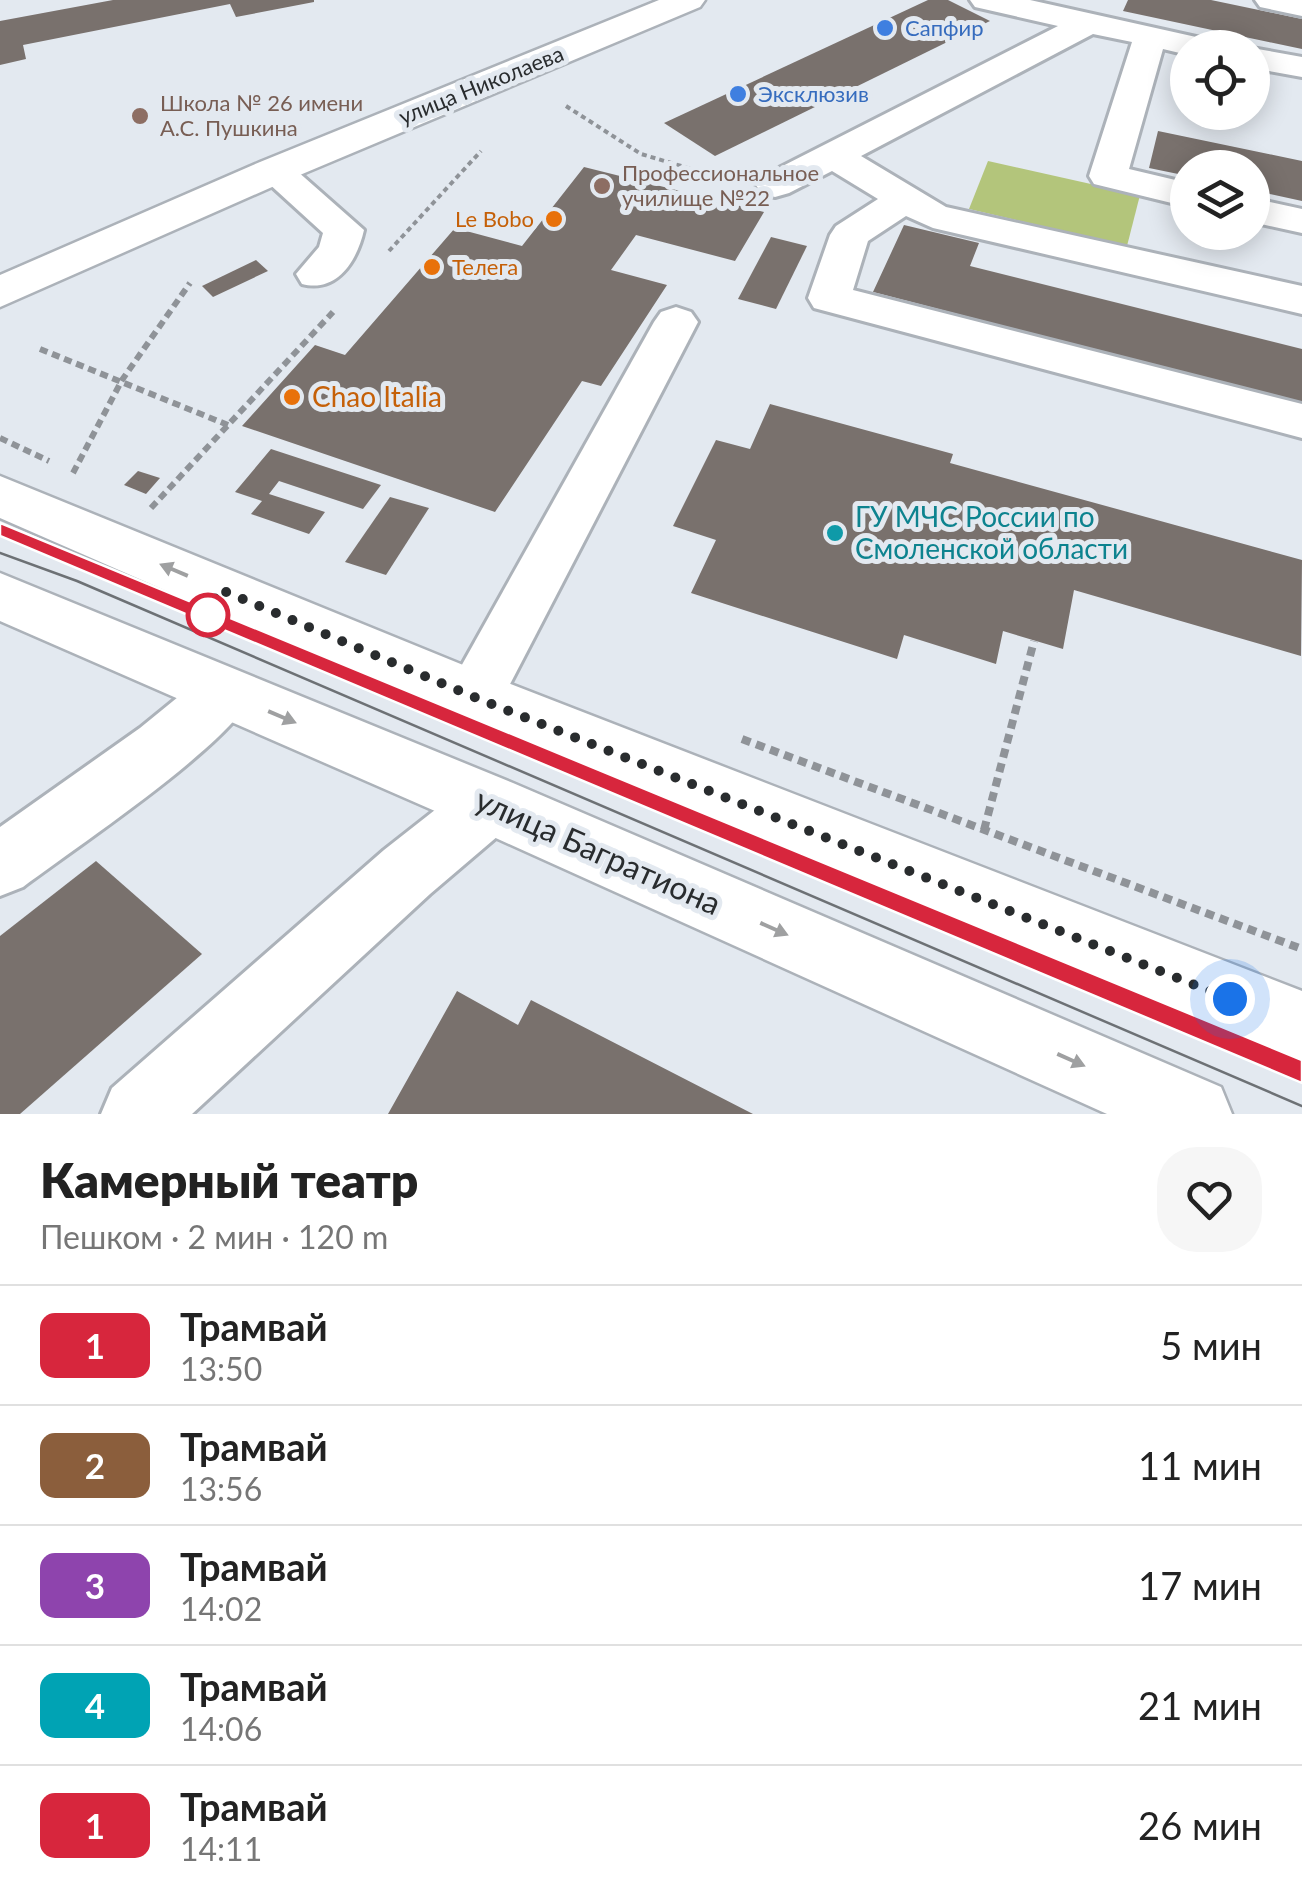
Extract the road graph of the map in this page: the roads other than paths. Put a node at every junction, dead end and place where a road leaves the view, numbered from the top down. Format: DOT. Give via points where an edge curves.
graph roads {
  1 [pos="688,0"];
  2 [pos="986,0"];
  3 [pos="1271,0"];
  4 [pos="1302,6"];
  5 [pos="1064,13"];
  6 [pos="1150,37"];
  7 [pos="1170,41"];
  8 [pos="1270,62"];
  9 [pos="1302,68"];
  10 [pos="833,155"];
  11 [pos="274,171"];
  12 [pos="775,185"];
  13 [pos="1170,190"];
  14 [pos="905,199"];
  15 [pos="1270,214"];
  16 [pos="1302,221"];
  17 [pos="0,292"];
  18 [pos="326,292"];
  19 [pos="1302,300"];
  20 [pos="676,322"];
  21 [pos="1302,421"];
  22 [pos="0,496"];
  23 [pos="0,596"];
  24 [pos="225,693"];
  25 [pos="474,697"];
  26 [pos="490,804"];
  27 [pos="0,865"];
  28 [pos="1302,1028"];
  29 [pos="138,1114"];
  30 [pos="1194,1114"];
  1 -- 11 [label="main road, улица Николаева"];
  2 -- 5 [label="street"];
  3 -- 4 [label="street"];
  5 -- 6 [label="street"];
  5 -- 10 [label="street"];
  6 -- 7 [label="street"];
  6 -- 13 [label="street" via="1108,176"];
  8 -- 9 [label="street"];
  10 -- 12 [label="street"];
  10 -- 14 [label="street"];
  11 -- 17 [label="main road, улица Николаева"];
  11 -- 18 [label="street" via="344,230"];
  14 -- 19 [label="street" via="933,216"];
  14 -- 21 [label="street" via="850,235 829,298"];
  15 -- 16 [label="street"];
  20 -- 25 [label="street"];
  25 -- 22 [label="main road, one-way"];
  23 -- 24 [label="main road, улица Багратиона"];
  24 -- 26 [label="main road, улица Багратиона, one-way"];
  24 -- 27 [label="street"];
  25 -- 28 [label="main road"];
  26 -- 29 [label="street"];
  26 -- 30 [label="main road, улица Багратиона, one-way"];
}
